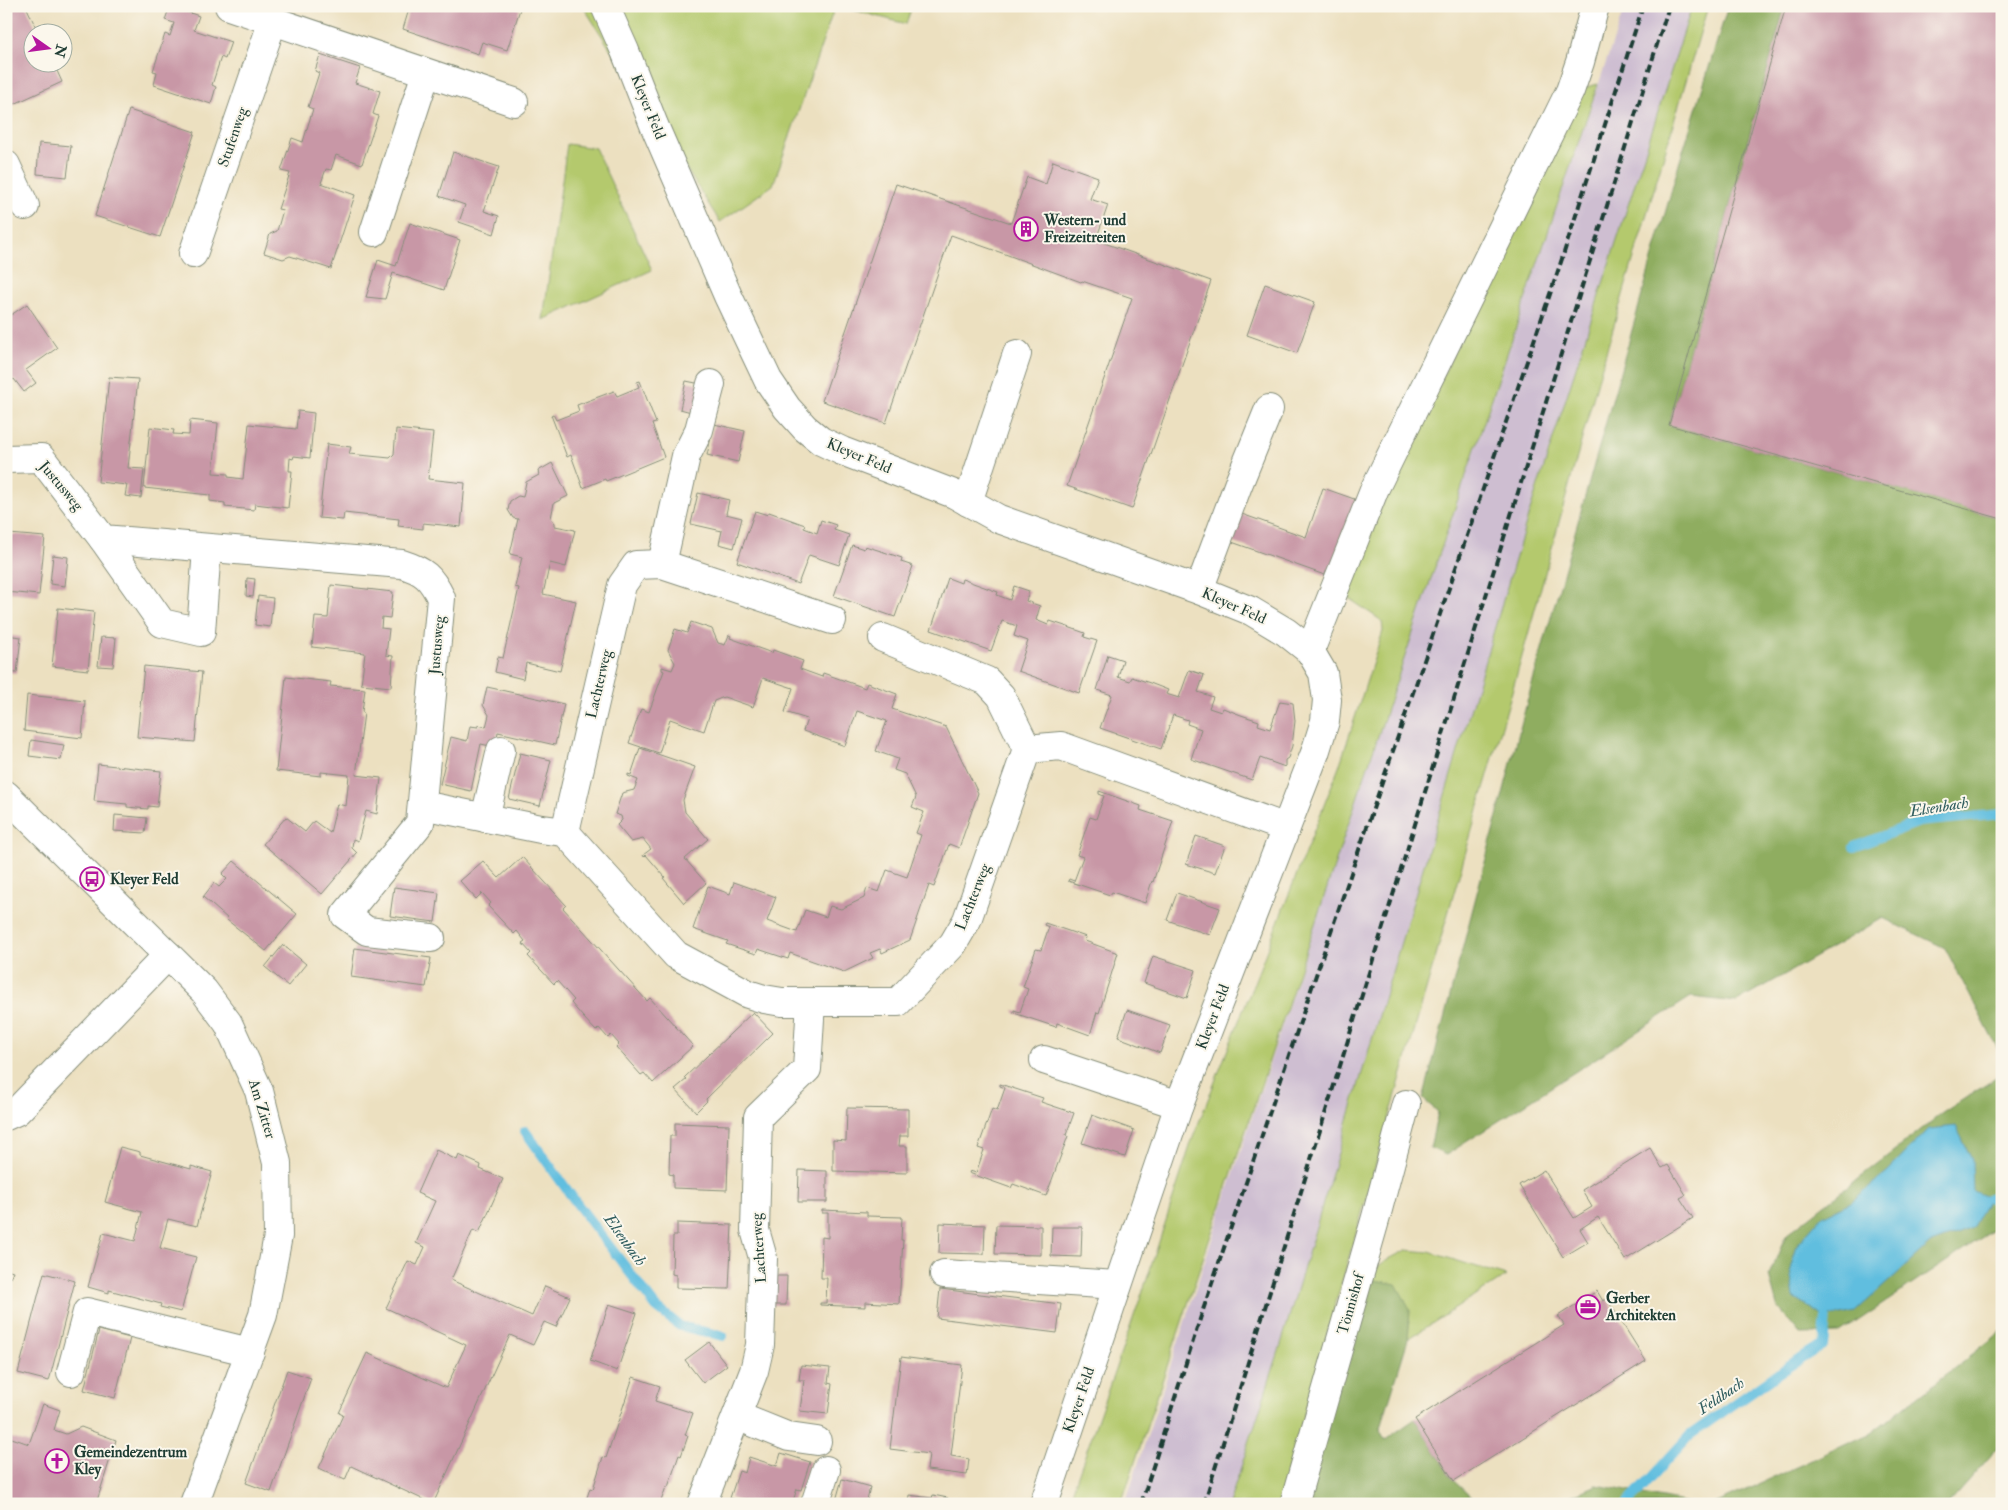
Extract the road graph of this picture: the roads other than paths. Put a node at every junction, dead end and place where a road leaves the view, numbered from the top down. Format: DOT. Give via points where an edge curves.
graph roads {
  1 [pos="229,6"];
  2 [pos="605,6"];
  3 [pos="1596,6"];
  4 [pos="272,20"];
  5 [pos="426,73"];
  6 [pos="514,102"];
  7 [pos="6,165"];
  8 [pos="25,206"];
  9 [pos="374,232"];
  10 [pos="193,254"];
  11 [pos="1016,354"];
  12 [pos="711,384"];
  13 [pos="1269,408"];
  14 [pos="6,459"];
  15 [pos="968,502"];
  16 [pos="103,539"];
  17 [pos="207,548"];
  18 [pos="662,564"];
  19 [pos="1199,590"];
  20 [pos="832,620"];
  21 [pos="883,638"];
  22 [pos="1310,651"];
  23 [pos="1027,749"];
  24 [pos="501,750"];
  25 [pos="6,795"];
  26 [pos="422,805"];
  27 [pos="486,818"];
  28 [pos="1286,828"];
  29 [pos="566,832"];
  30 [pos="431,938"];
  31 [pos="168,955"];
  32 [pos="811,1002"];
  33 [pos="1044,1060"];
  34 [pos="1406,1104"];
  35 [pos="1179,1105"];
  36 [pos="6,1116"];
  37 [pos="944,1274"];
  38 [pos="1118,1285"];
  39 [pos="250,1352"];
  40 [pos="71,1372"];
  41 [pos="737,1416"];
  42 [pos="817,1441"];
  43 [pos="826,1470"];
  44 [pos="194,1504"];
  45 [pos="702,1504"];
  46 [pos="815,1504"];
  47 [pos="1044,1504"];
  48 [pos="1294,1504"];
  1 -- 4 [label="street"];
  2 -- 15 [label="street, Kleyer Feld" via="728,296 768,380 787,408 821,441 842,452"];
  3 -- 22 [label="street" via="1570,91 1375,488"];
  4 -- 5 [label="street"];
  4 -- 10 [label="street, Stufenweg"];
  5 -- 6 [label="street"];
  5 -- 9 [label="street"];
  7 -- 8 [label="street"];
  11 -- 15 [label="street"];
  12 -- 18 [label="street" via="699,430 686,456"];
  13 -- 19 [label="street"];
  14 -- 16 [label="street, Justusweg" via="41,458"];
  15 -- 19 [label="street, Kleyer Feld" via="999,519"];
  16 -- 17 [label="street, Justusweg"];
  16 -- 17 [label="street, Justusweg" via="162,622 201,632"];
  17 -- 26 [label="street, Justusweg" via="402,564 420,569 434,583 441,598"];
  18 -- 20 [label="street, Lachterweg"];
  18 -- 29 [label="street, Lachterweg" via="636,565 622,585"];
  19 -- 22 [label="street, Kleyer Feld" via="1251,611"];
  21 -- 23 [label="street" via="987,681 1001,696"];
  22 -- 28 [label="street, Kleyer Feld" via="1323,673 1328,700 1315,752"];
  23 -- 28 [label="street" via="1061,746"];
  23 -- 32 [label="street, Lachterweg" via="967,920 953,944 898,1002"];
  24 -- 27 [label="street"];
  25 -- 31 [label="street, Am Zitter"];
  26 -- 27 [label="street"];
  26 -- 30 [label="street, Justusweg" via="420,823 345,915 367,931"];
  27 -- 29 [label="street"];
  28 -- 35 [label="street, Kleyer Feld"];
  29 -- 32 [label="street, Lachterweg" via="676,955 748,994 782,1002"];
  31 -- 36 [label="street" via="17,1111"];
  31 -- 39 [label="street, Am Zitter" via="204,991 228,1023 259,1091 277,1163 278,1236 263,1315"];
  32 -- 41 [label="street, Lachterweg" via="808,1069 758,1117 755,1230 763,1258 760,1345"];
  33 -- 35 [label="street"];
  34 -- 48 [label="street, Tönnishof"];
  35 -- 38 [label="street, Kleyer Feld"];
  37 -- 38 [label="street"];
  38 -- 47 [label="street, Kleyer Feld"];
  39 -- 40 [label="street" via="87,1312"];
  39 -- 44 [label="street, Am Zitter"];
  41 -- 42 [label="street" via="789,1437"];
  41 -- 45 [label="street, Lachterweg"];
  43 -- 46 [label="street"];
}
